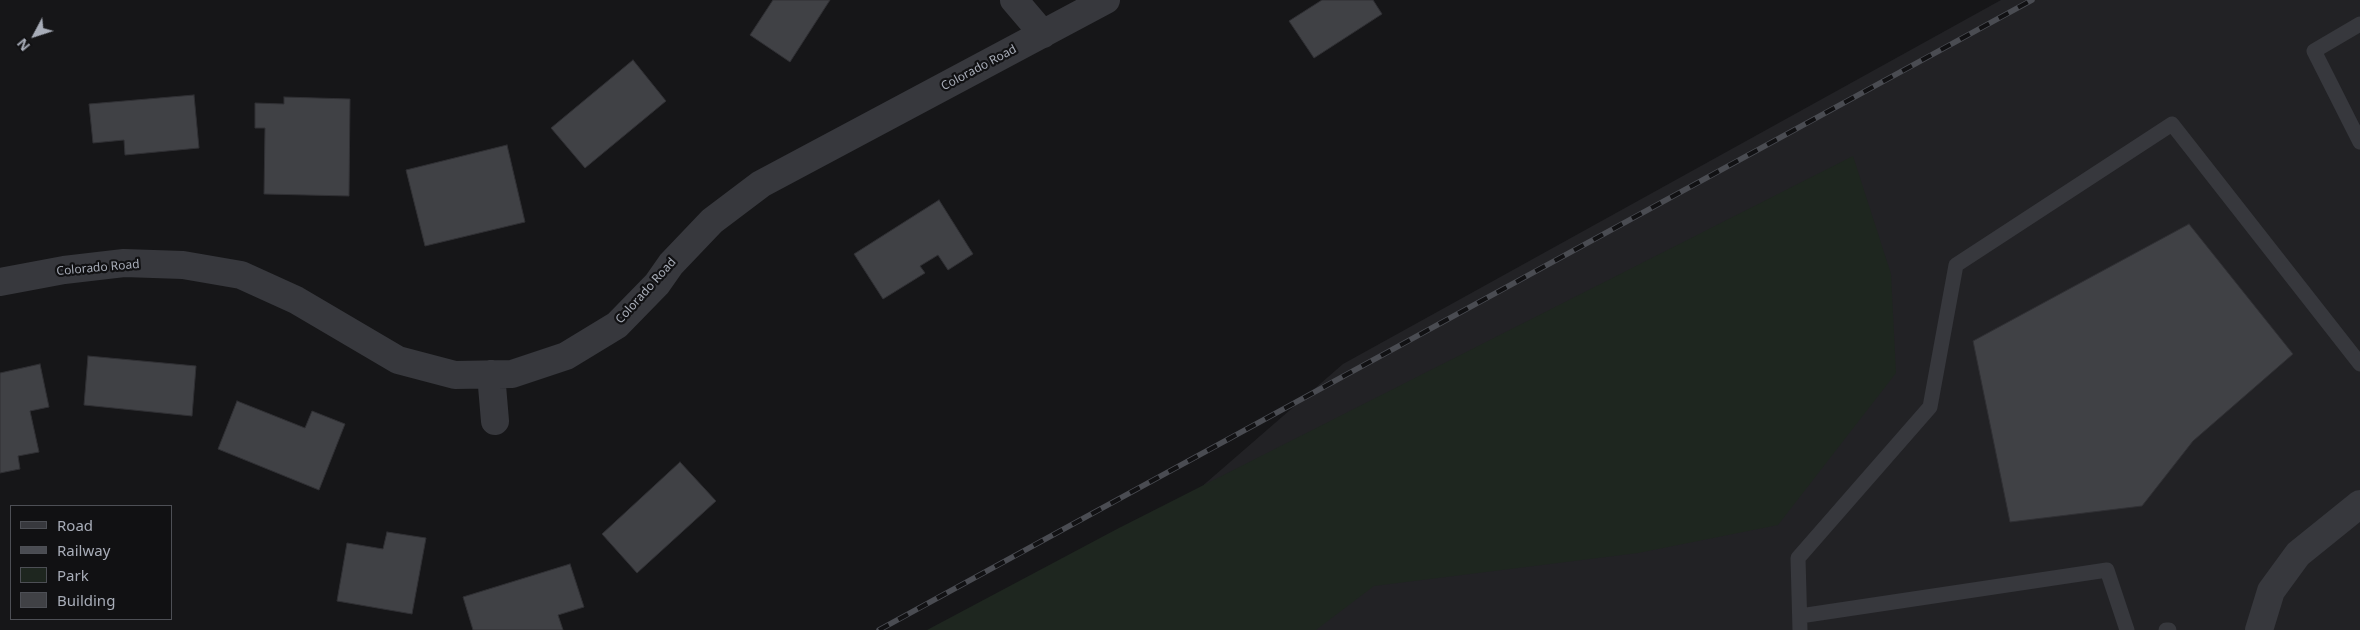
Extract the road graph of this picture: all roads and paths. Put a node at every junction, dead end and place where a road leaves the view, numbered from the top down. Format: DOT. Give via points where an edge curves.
graph roads {
  1 [pos="1014,0"];
  2 [pos="1106,0"];
  3 [pos="2360,24"];
  4 [pos="1043,34"];
  5 [pos="2360,142"];
  6 [pos="0,282"];
  7 [pos="2360,364"];
  8 [pos="491,374"];
  9 [pos="495,421"];
  10 [pos="2360,504"];
  11 [pos="1800,623"];
  12 [pos="2127,630"];
  13 [pos="2259,630"];
  1 -- 4 [label="street"];
  2 -- 4 [label="street, Colorado Road"];
  3 -- 5 [label="lane" via="2314,51"];
  4 -- 8 [label="street, Colorado Road" via="761,184 712,221 617,325 566,356 512,374"];
  6 -- 8 [label="street, Colorado Road" via="64,270 124,264 183,265 241,275 296,300 398,360 455,375"];
  7 -- 11 [label="lane" via="2172,124 1956,265 1930,407 1798,558"];
  8 -- 9 [label="street"];
  10 -- 13 [label="street" via="2298,554 2271,591"];
  11 -- 12 [label="lane" via="2107,570"];
}
